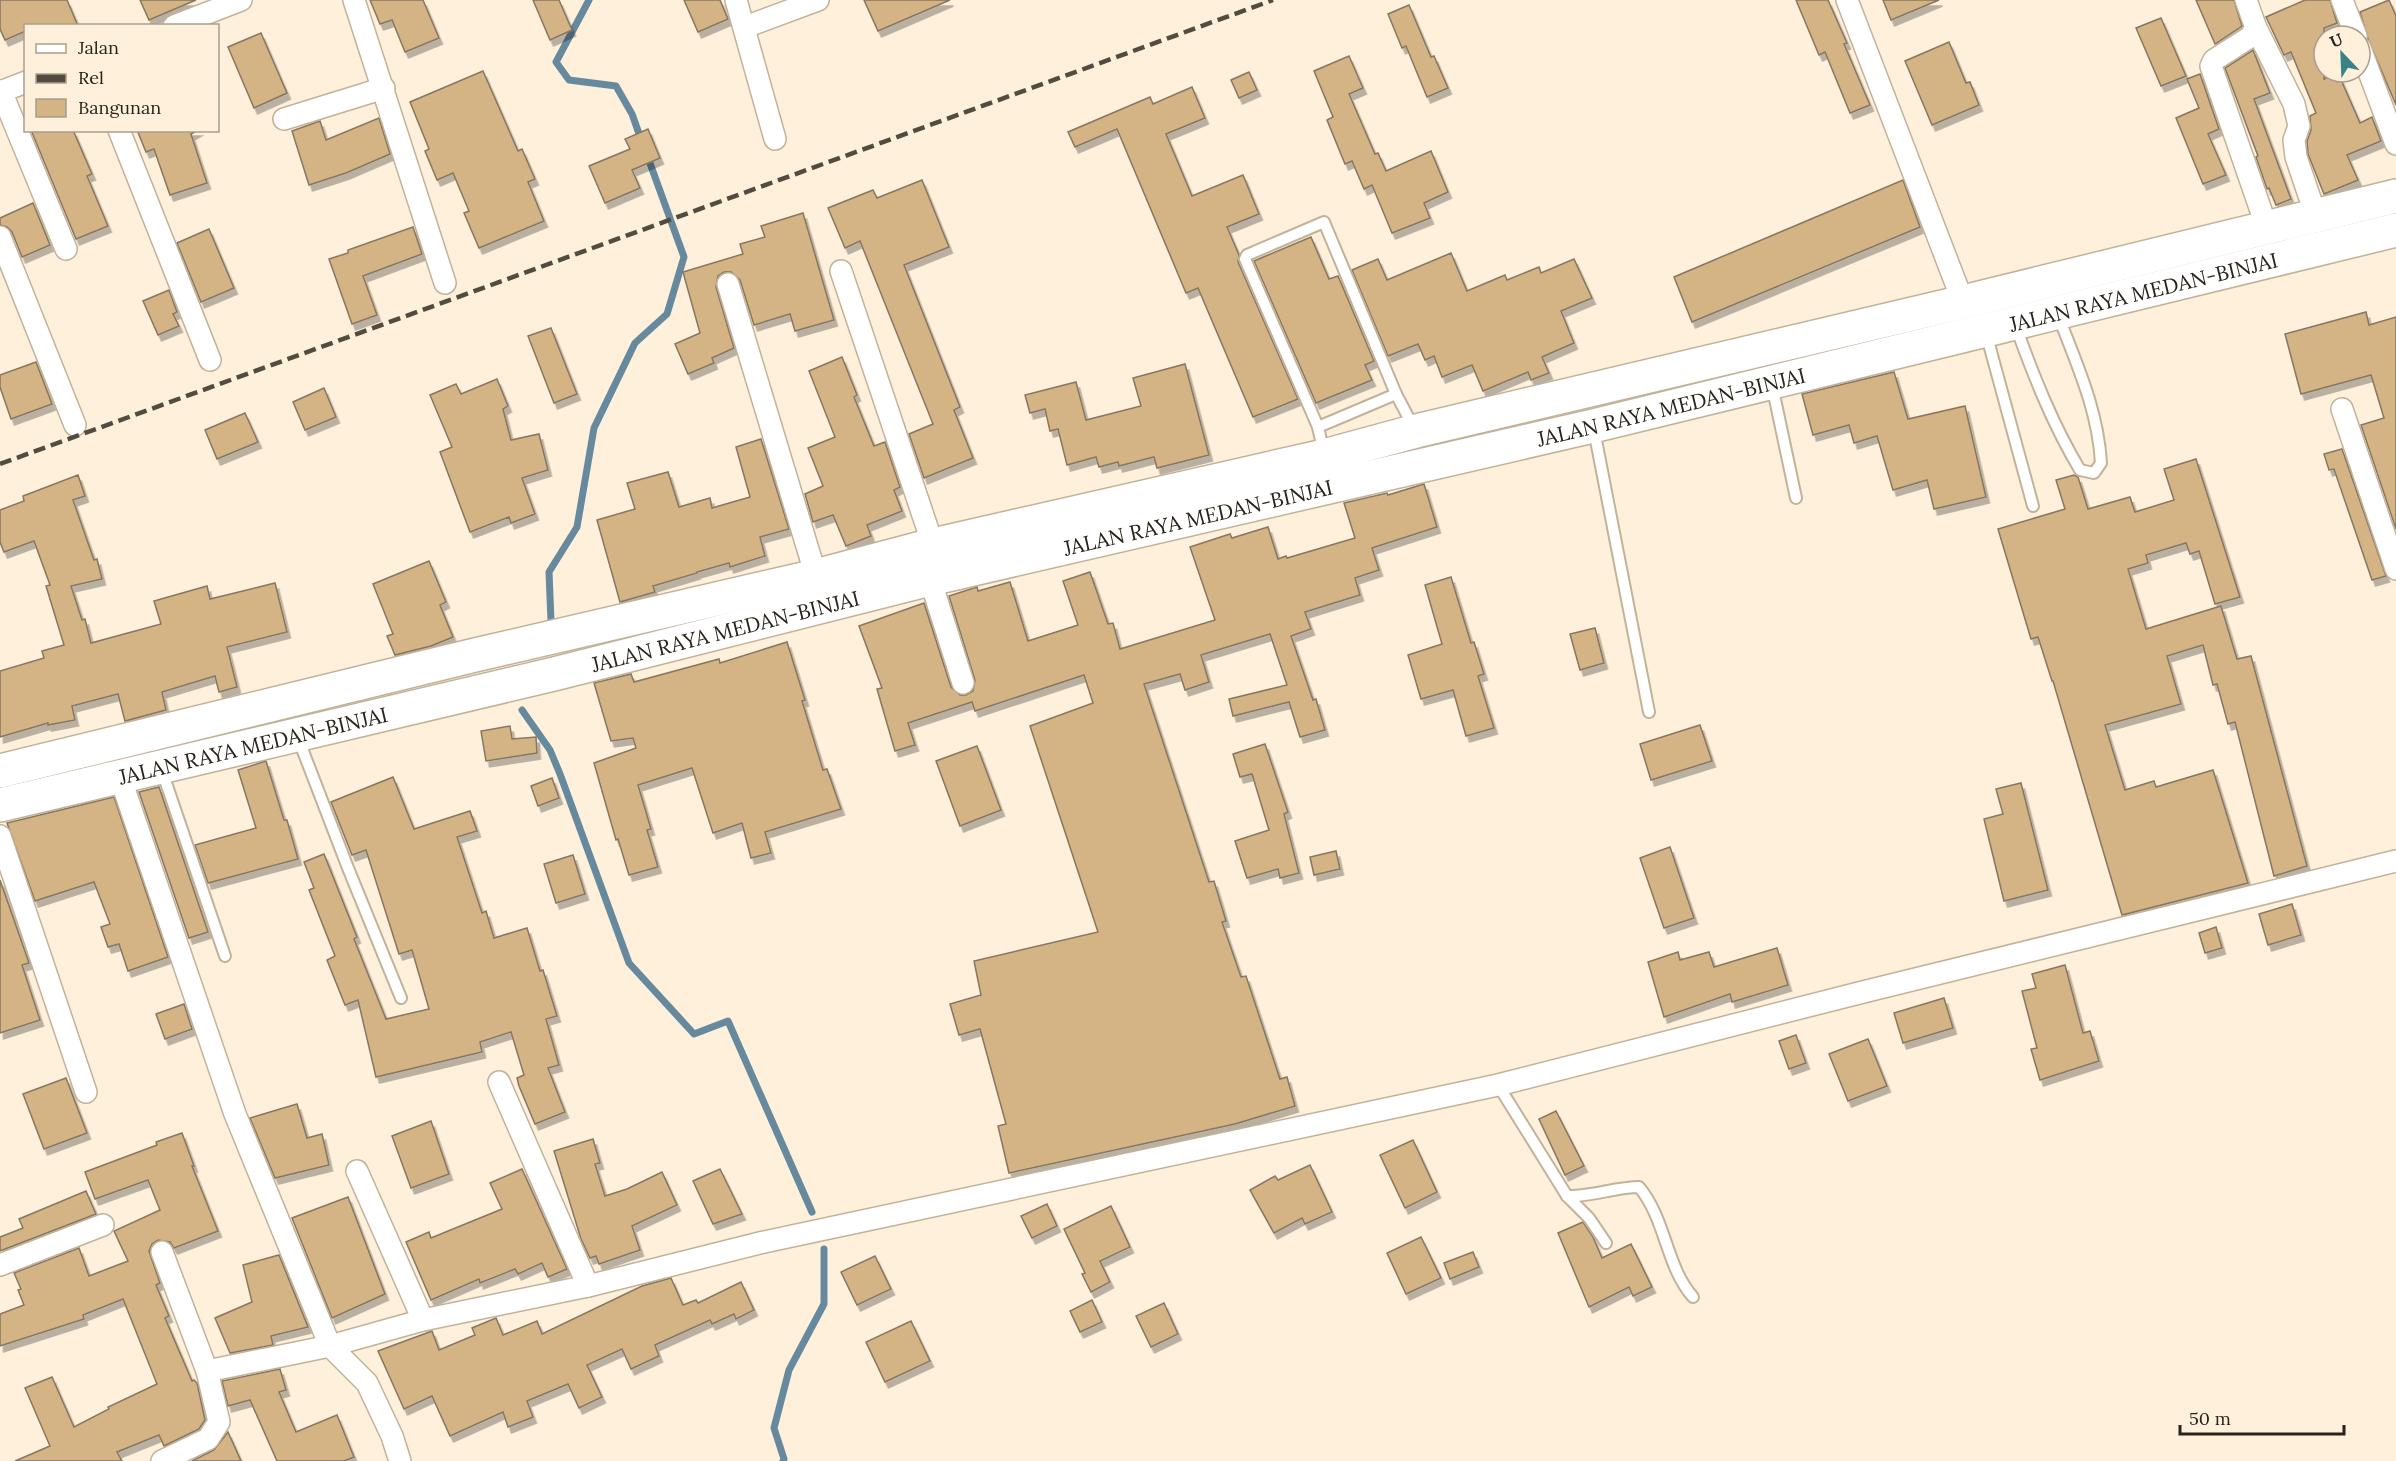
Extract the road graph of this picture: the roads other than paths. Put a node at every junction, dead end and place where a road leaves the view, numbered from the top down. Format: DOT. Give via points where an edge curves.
graph roads {
  1 [pos="241,0"];
  2 [pos="354,0"];
  3 [pos="736,0"];
  4 [pos="818,0"];
  5 [pos="1847,0"];
  6 [pos="2246,0"];
  7 [pos="2342,0"];
  8 [pos="217,4"];
  9 [pos="178,24"];
  10 [pos="2351,24"];
  11 [pos="745,27"];
  12 [pos="2256,28"];
  13 [pos="2372,80"];
  14 [pos="24,83"];
  15 [pos="384,88"];
  16 [pos="0,91"];
  17 [pos="284,119"];
  18 [pos="120,132"];
  19 [pos="775,139"];
  20 [pos="2396,144"];
  21 [pos="2396,196"];
  22 [pos="2316,216"];
  23 [pos="2267,228"];
  24 [pos="2396,230"];
  25 [pos="0,237"];
  26 [pos="66,249"];
  27 [pos="841,271"];
  28 [pos="445,283"];
  29 [pos="728,284"];
  30 [pos="1963,302"];
  31 [pos="2057,312"];
  32 [pos="2000,326"];
  33 [pos="210,360"];
  34 [pos="1771,382"];
  35 [pos="1396,394"];
  36 [pos="2342,409"];
  37 [pos="75,425"];
  38 [pos="1593,426"];
  39 [pos="1416,431"];
  40 [pos="1321,442"];
  41 [pos="1796,498"];
  42 [pos="2033,506"];
  43 [pos="933,545"];
  44 [pos="2396,568"];
  45 [pos="816,576"];
  46 [pos="930,579"];
  47 [pos="963,683"];
  48 [pos="1649,712"];
  49 [pos="297,735"];
  50 [pos="161,767"];
  51 [pos="0,771"];
  52 [pos="120,777"];
  53 [pos="0,805"];
  54 [pos="0,836"];
  55 [pos="2396,861"];
  56 [pos="225,956"];
  57 [pos="401,998"];
  58 [pos="499,1082"];
  59 [pos="1498,1085"];
  60 [pos="86,1092"];
  61 [pos="357,1171"];
  62 [pos="1567,1196"];
  63 [pos="103,1225"];
  64 [pos="1606,1243"];
  65 [pos="162,1252"];
  66 [pos="0,1265"];
  67 [pos="588,1286"];
  68 [pos="1694,1297"];
  69 [pos="423,1320"];
  70 [pos="330,1346"];
  71 [pos="207,1371"];
  72 [pos="162,1461"];
  73 [pos="400,1461"];
  1 -- 8 [label="street"];
  2 -- 15 [label="street"];
  3 -- 11 [label="street"];
  4 -- 11 [label="street"];
  5 -- 30 [label="street"];
  6 -- 12 [label="street"];
  7 -- 10 [label="street"];
  8 -- 9 [label="street"];
  11 -- 19 [label="street"];
  12 -- 22 [label="street" via="2294,104 2299,126 2294,140 2296,158"];
  12 -- 23 [label="street" via="2250,37 2214,60 2211,66"];
  13 -- 20 [label="street"];
  14 -- 16 [label="street"];
  15 -- 17 [label="street"];
  15 -- 28 [label="street"];
  16 -- 26 [label="street"];
  18 -- 33 [label="street"];
  21 -- 22 [label="main road, JALAN RAYA MEDAN-BINJAI"];
  22 -- 23 [label="main road, JALAN RAYA MEDAN-BINJAI"];
  23 -- 30 [label="main road, JALAN RAYA MEDAN-BINJAI"];
  24 -- 31 [label="main road, JALAN RAYA MEDAN-BINJAI"];
  25 -- 37 [label="street"];
  27 -- 43 [label="street"];
  29 -- 45 [label="street"];
  30 -- 39 [label="main road, JALAN RAYA MEDAN-BINJAI"];
  31 -- 32 [label="main road, JALAN RAYA MEDAN-BINJAI"];
  31 -- 32 [label="lane" via="2100,436 2101,464 2094,473 2080,470 2036,382"];
  32 -- 34 [label="main road, JALAN RAYA MEDAN-BINJAI"];
  32 -- 42 [label="lane"];
  34 -- 38 [label="main road, JALAN RAYA MEDAN-BINJAI"];
  34 -- 41 [label="lane"];
  35 -- 39 [label="lane"];
  35 -- 40 [label="lane"];
  35 -- 40 [label="lane" via="1324,222 1247,255 1245,259"];
  36 -- 44 [label="street"];
  38 -- 46 [label="main road, JALAN RAYA MEDAN-BINJAI"];
  38 -- 48 [label="lane"];
  39 -- 40 [label="main road, JALAN RAYA MEDAN-BINJAI"];
  40 -- 43 [label="main road, JALAN RAYA MEDAN-BINJAI"];
  43 -- 45 [label="main road, JALAN RAYA MEDAN-BINJAI"];
  43 -- 46 [label="street"];
  45 -- 51 [label="main road, JALAN RAYA MEDAN-BINJAI"];
  46 -- 47 [label="street"];
  46 -- 49 [label="main road, JALAN RAYA MEDAN-BINJAI"];
  49 -- 50 [label="main road, JALAN RAYA MEDAN-BINJAI"];
  49 -- 57 [label="lane"];
  50 -- 52 [label="main road, JALAN RAYA MEDAN-BINJAI"];
  50 -- 56 [label="lane"];
  52 -- 53 [label="main road, JALAN RAYA MEDAN-BINJAI"];
  52 -- 70 [label="street" via="235,1114"];
  54 -- 60 [label="street"];
  55 -- 59 [label="street"];
  58 -- 67 [label="street"];
  59 -- 62 [label="lane"];
  59 -- 67 [label="street" via="764,1242"];
  61 -- 69 [label="street"];
  62 -- 64 [label="lane"];
  62 -- 68 [label="lane" via="1640,1187 1683,1285"];
  63 -- 66 [label="street"];
  65 -- 71 [label="street"];
  67 -- 69 [label="street"];
  69 -- 70 [label="street"];
  70 -- 71 [label="street"];
  70 -- 73 [label="street" via="367,1383"];
  71 -- 72 [label="street" via="219,1422 208,1439"];
}
